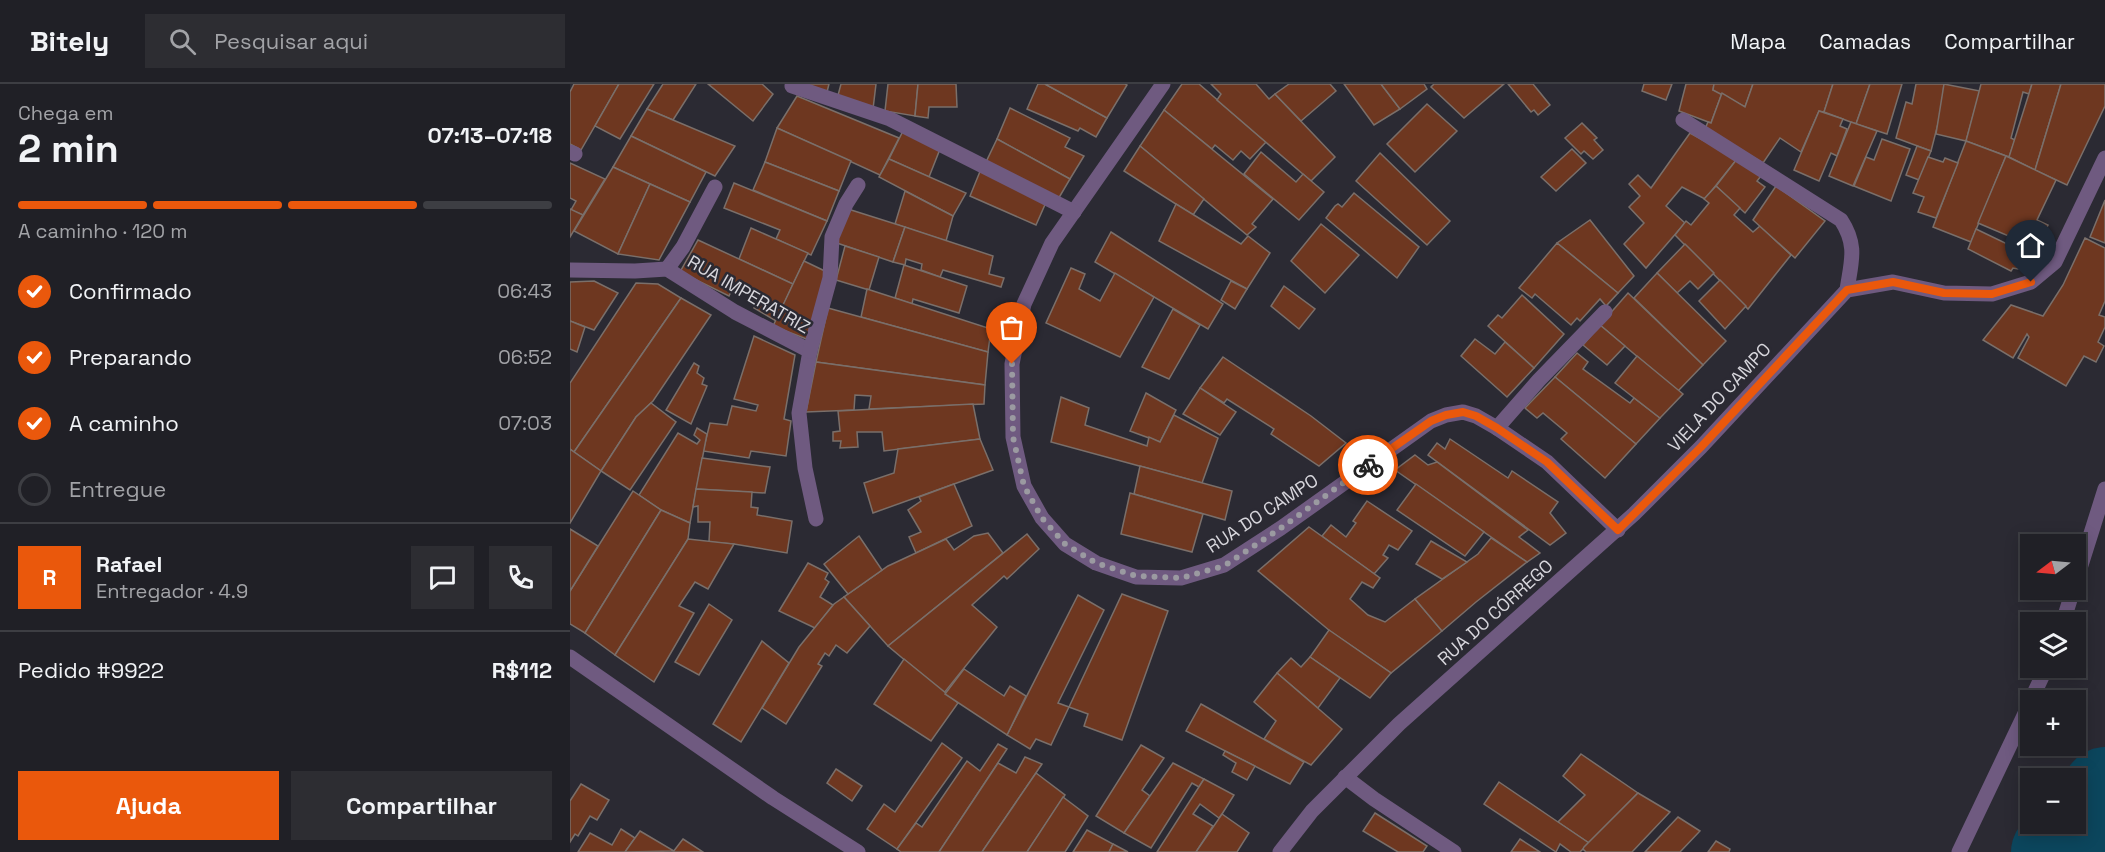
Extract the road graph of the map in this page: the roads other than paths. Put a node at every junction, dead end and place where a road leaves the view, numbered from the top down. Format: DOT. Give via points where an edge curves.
graph roads {
  1 [pos="1163,84"];
  2 [pos="792,86"];
  3 [pos="1683,120"];
  4 [pos="2105,158"];
  5 [pos="858,185"];
  6 [pos="716,187"];
  7 [pos="1074,212"];
  8 [pos="667,269"];
  9 [pos="570,270"];
  10 [pos="1847,290"];
  11 [pos="1605,312"];
  12 [pos="810,351"];
  13 [pos="1497,428"];
  14 [pos="2105,489"];
  15 [pos="816,519"];
  16 [pos="1618,530"];
  17 [pos="2086,549"];
  18 [pos="570,657"];
  19 [pos="2020,724"];
  20 [pos="1346,777"];
  21 [pos="858,852"];
  22 [pos="1280,852"];
  23 [pos="1454,852"];
  24 [pos="1959,852"];
  1 -- 7 [label="street, RUA DO CAMPO"];
  2 -- 7 [label="street" via="890,119"];
  3 -- 10 [label="street" via="1841,220 1852,243"];
  4 -- 10 [label="street" via="2055,262 2031,282 1992,294 1944,293 1893,282"];
  5 -- 12 [label="street" via="832,237 830,278"];
  6 -- 8 [label="street"];
  7 -- 13 [label="street, RUA DO CAMPO" via="1052,243 1024,304 1012,364 1013,437 1024,486 1042,518 1065,544 1096,563 1136,576 1181,578 1224,566 1431,421 1463,412"];
  8 -- 9 [label="street, RUA IMPERATRIZ"];
  8 -- 12 [label="street, RUA IMPERATRIZ" via="735,312"];
  10 -- 16 [label="street, VIELA DO CAMPO"];
  11 -- 13 [label="street"];
  12 -- 15 [label="street, RUA IMPERATRIZ" via="799,413"];
  13 -- 16 [label="street, RUA DO CAMPO" via="1547,462"];
  14 -- 17 [label="street"];
  16 -- 20 [label="street, RUA DO CÓRREGO" via="1399,724"];
  18 -- 21 [label="street"];
  19 -- 24 [label="street"];
  20 -- 22 [label="street, RUA DO CÓRREGO"];
  20 -- 23 [label="street"];
}
